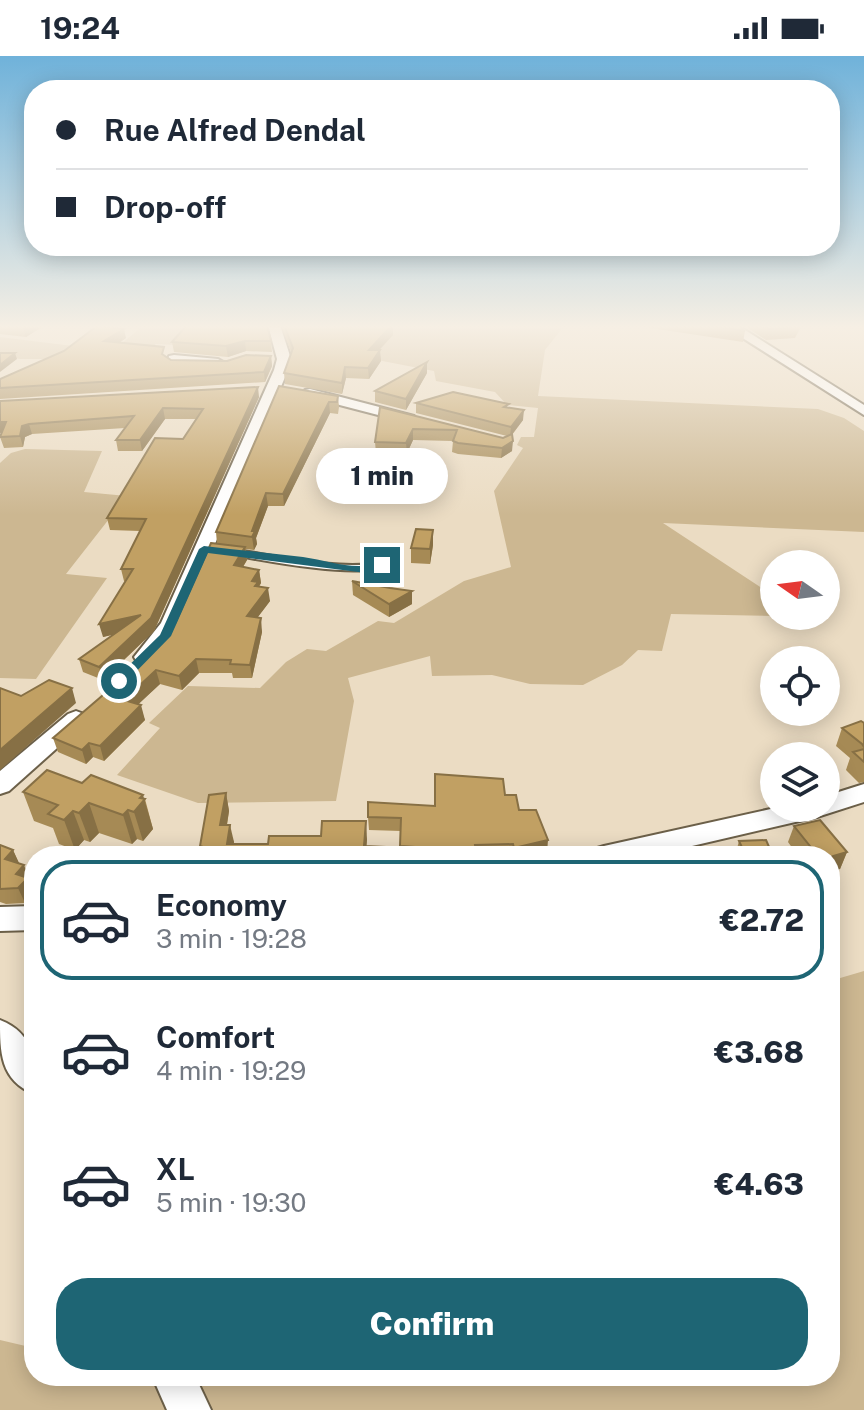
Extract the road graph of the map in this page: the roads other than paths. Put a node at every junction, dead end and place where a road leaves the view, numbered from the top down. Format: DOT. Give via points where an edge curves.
graph roads {
  1 [pos="828,388"];
  2 [pos="265,390"];
  3 [pos="864,411"];
  4 [pos="420,422"];
  5 [pos="204,549"];
  6 [pos="382,565"];
  7 [pos="131,671"];
  8 [pos="89,708"];
  9 [pos="0,785"];
  10 [pos="864,793"];
  11 [pos="840,801"];
  12 [pos="760,821"];
  13 [pos="648,846"];
  14 [pos="24,918"];
  15 [pos="0,919"];
  16 [pos="0,1035"];
  17 [pos="24,1065"];
  18 [pos="178,1386"];
  19 [pos="189,1410"];
  1 -- 3 [label="street"];
  2 -- 4 [label="street" via="324,396"];
  2 -- 5 [label="street"];
  5 -- 6 [label="lane" via="324,567 374,571"];
  5 -- 7 [label="street" via="166,634"];
  8 -- 9 [label="street"];
  10 -- 11 [label="street"];
  12 -- 13 [label="street"];
  14 -- 15 [label="street"];
  16 -- 17 [label="street"];
  18 -- 19 [label="street"];
}
